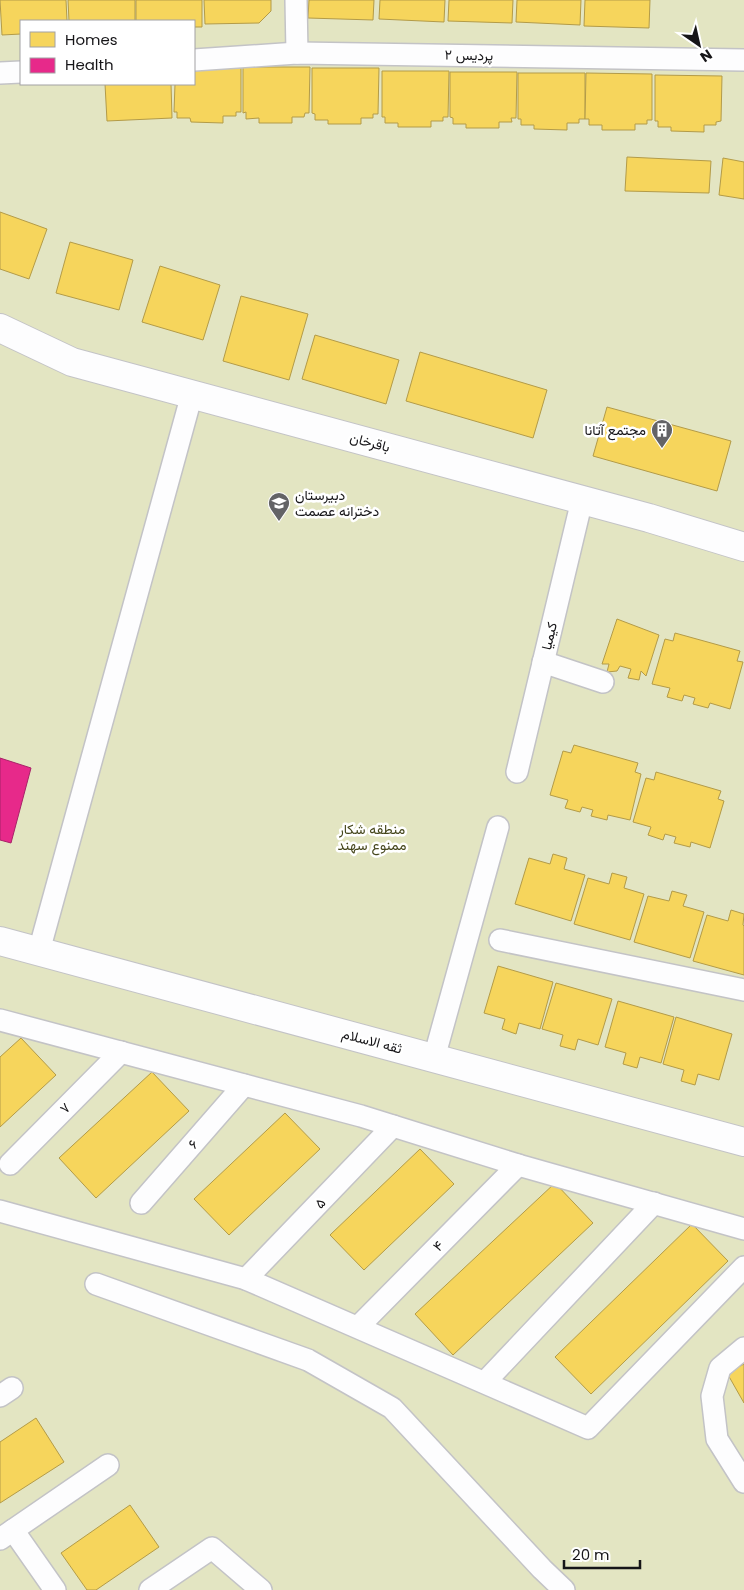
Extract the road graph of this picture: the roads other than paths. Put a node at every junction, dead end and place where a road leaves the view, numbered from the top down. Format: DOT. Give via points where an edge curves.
graph roads {
  1 [pos="296,0"];
  2 [pos="297,54"];
  3 [pos="195,60"];
  4 [pos="744,60"];
  5 [pos="20,72"];
  6 [pos="0,73"];
  7 [pos="0,328"];
  8 [pos="192,394"];
  9 [pos="582,500"];
  10 [pos="742,545"];
  11 [pos="543,662"];
  12 [pos="604,682"];
  13 [pos="516,772"];
  14 [pos="498,827"];
  15 [pos="0,940"];
  16 [pos="500,940"];
  17 [pos="39,951"];
  18 [pos="744,990"];
  19 [pos="0,1020"];
  20 [pos="121,1052"];
  21 [pos="434,1058"];
  22 [pos="244,1085"];
  23 [pos="393,1126"];
  24 [pos="744,1142"];
  25 [pos="10,1164"];
  26 [pos="518,1165"];
  27 [pos="141,1203"];
  28 [pos="654,1203"];
  29 [pos="0,1211"];
  30 [pos="744,1229"];
  31 [pos="744,1267"];
  32 [pos="246,1279"];
  33 [pos="96,1284"];
  34 [pos="358,1327"];
  35 [pos="744,1348"];
  36 [pos="485,1382"];
  37 [pos="108,1466"];
  38 [pos="744,1482"];
  39 [pos="6,1534"];
  40 [pos="55,1590"];
  41 [pos="150,1590"];
  42 [pos="261,1590"];
  43 [pos="564,1590"];
  1 -- 2 [label="street"];
  2 -- 3 [label="street, پردیس ۲"];
  2 -- 4 [label="street, پردیس ۲"];
  5 -- 6 [label="street"];
  7 -- 8 [label="main road, باقرخان" via="72,362"];
  8 -- 9 [label="main road, باقرخان"];
  8 -- 17 [label="street"];
  9 -- 10 [label="main road, باقرخان"];
  9 -- 11 [label="street, کیمیا"];
  11 -- 12 [label="street"];
  11 -- 13 [label="street, کیمیا"];
  14 -- 21 [label="street"];
  15 -- 17 [label="main road, ثقه الاسلام"];
  16 -- 18 [label="street"];
  17 -- 21 [label="main road, ثقه الاسلام"];
  19 -- 20 [label="street"];
  20 -- 22 [label="street"];
  20 -- 25 [label="street, ۷"];
  21 -- 24 [label="main road, ثقه الاسلام"];
  22 -- 23 [label="street"];
  22 -- 27 [label="street, ۶"];
  23 -- 26 [label="street"];
  23 -- 32 [label="street, ۵"];
  26 -- 28 [label="street"];
  26 -- 34 [label="street, ۴"];
  28 -- 30 [label="street"];
  28 -- 36 [label="street"];
  29 -- 32 [label="street"];
  31 -- 36 [label="street" via="588,1428"];
  32 -- 34 [label="street"];
  33 -- 43 [label="street" via="308,1360 392,1408"];
  34 -- 36 [label="street"];
  35 -- 38 [label="street" via="720,1368 712,1396 717,1439"];
  37 -- 39 [label="street"];
  39 -- 40 [label="street"];
  41 -- 42 [label="street" via="212,1548"];
}
